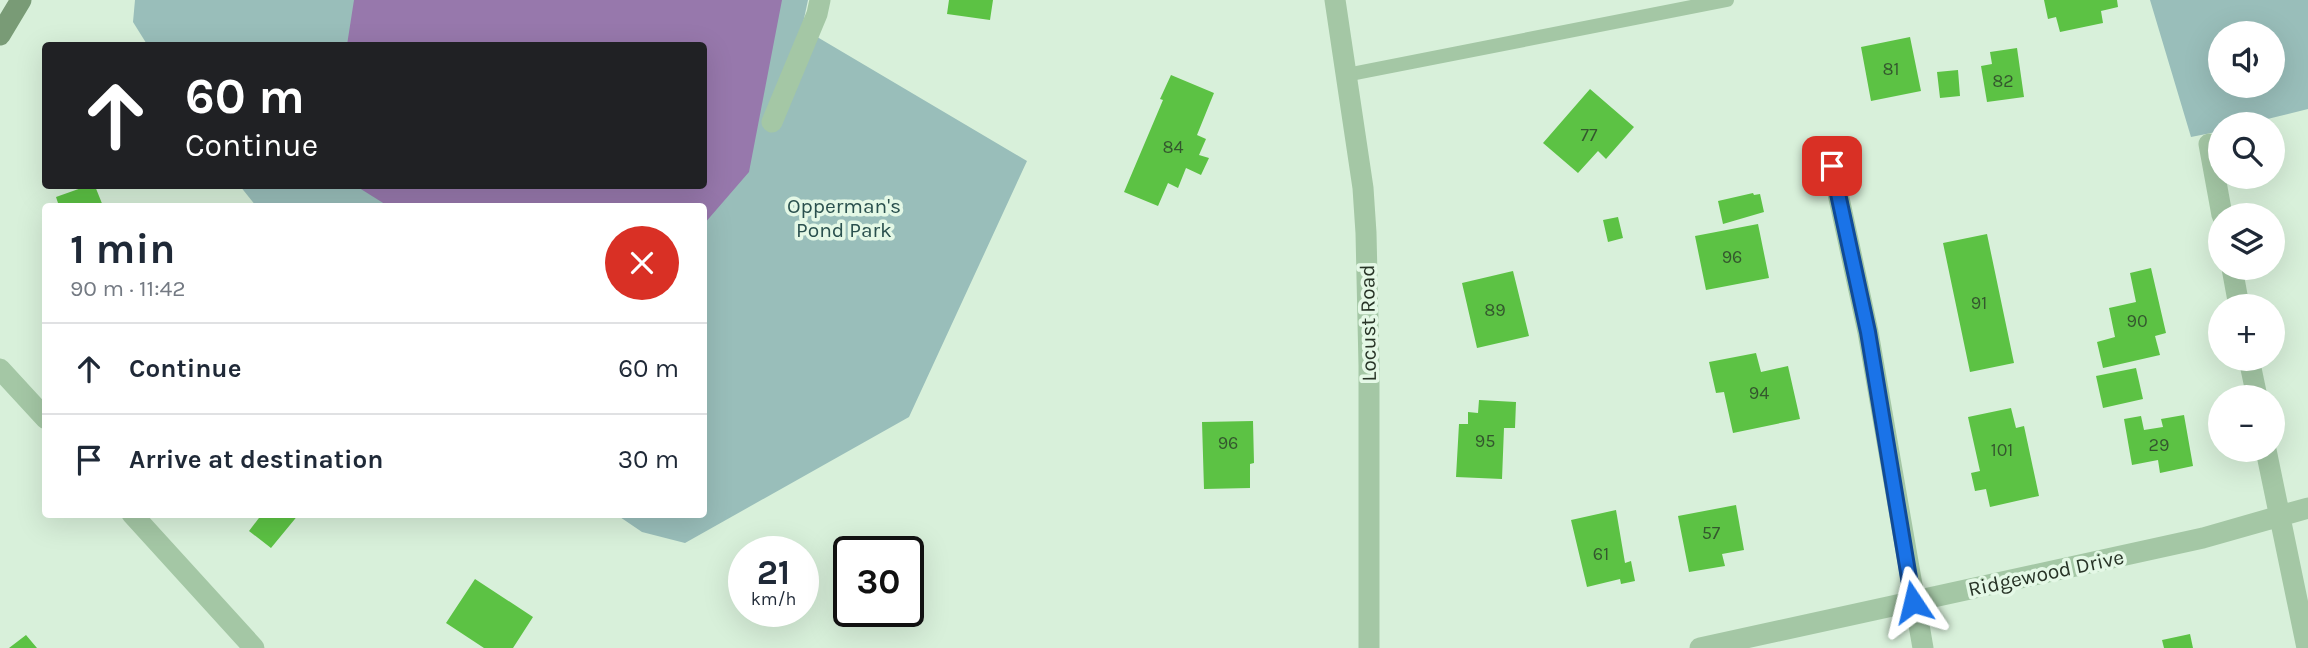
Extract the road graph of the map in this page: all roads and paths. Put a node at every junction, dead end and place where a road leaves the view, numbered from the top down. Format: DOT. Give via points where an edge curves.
graph roads {
  1 [pos="21,0"];
  2 [pos="820,0"];
  3 [pos="1335,0"];
  4 [pos="1727,0"];
  5 [pos="0,36"];
  6 [pos="1346,75"];
  7 [pos="772,122"];
  8 [pos="1832,166"];
  9 [pos="0,369"];
  10 [pos="42,415"];
  11 [pos="2268,462"];
  12 [pos="2308,509"];
  13 [pos="2279,517"];
  14 [pos="136,518"];
  15 [pos="1913,602"];
  16 [pos="254,648"];
  17 [pos="1369,648"];
  18 [pos="1700,648"];
  19 [pos="1923,648"];
  20 [pos="2306,648"];
  1 -- 5 [label="main road"];
  2 -- 7 [label="street"];
  3 -- 6 [label="street, Locust Road"];
  4 -- 6 [label="lane"];
  6 -- 17 [label="street, Locust Road" via="1366,233"];
  8 -- 15 [label="street" via="1868,332"];
  9 -- 10 [label="street"];
  11 -- 13 [label="street"];
  12 -- 13 [label="street, Ridgewood Drive"];
  13 -- 15 [label="street, Ridgewood Drive"];
  13 -- 20 [label="street"];
  14 -- 16 [label="street"];
  15 -- 18 [label="street, Ridgewood Drive"];
  15 -- 19 [label="street"];
}
